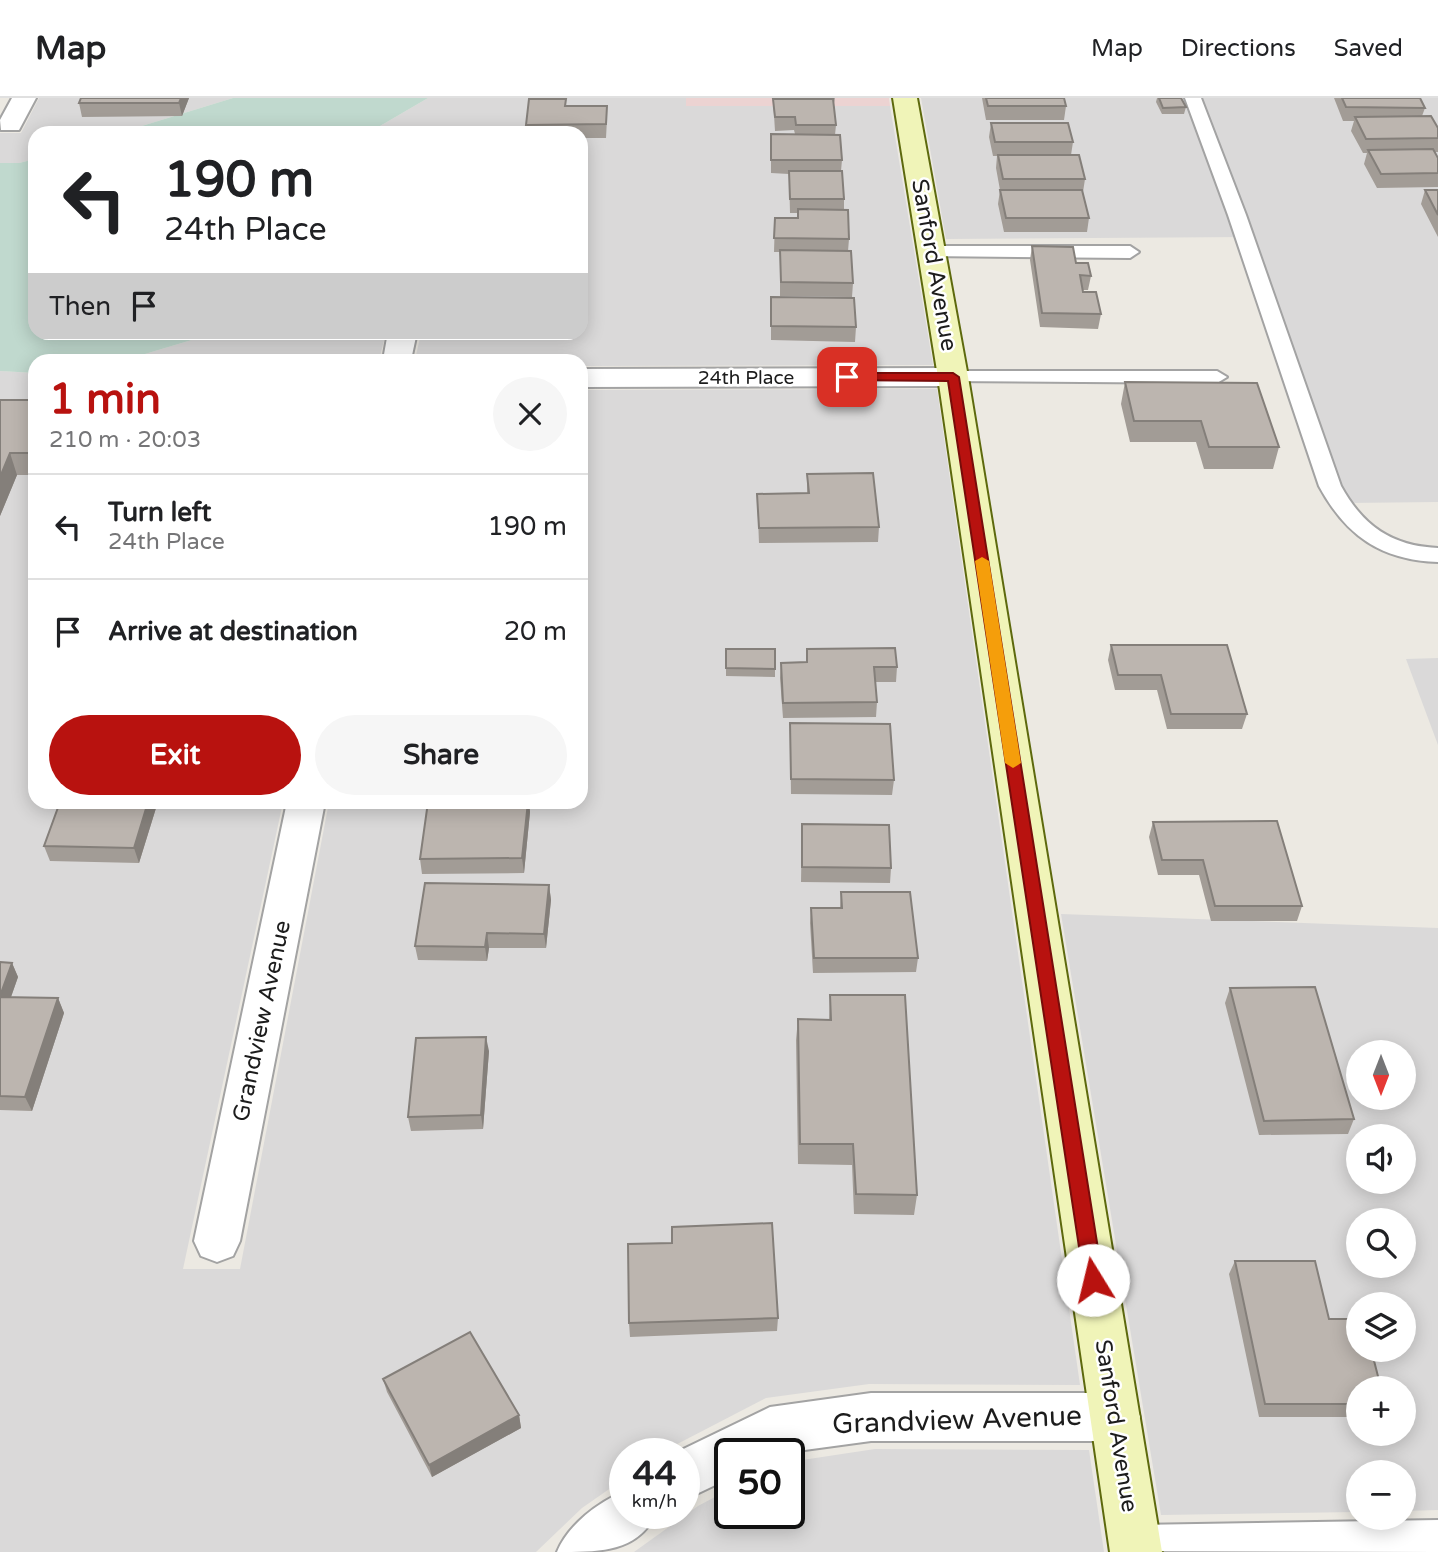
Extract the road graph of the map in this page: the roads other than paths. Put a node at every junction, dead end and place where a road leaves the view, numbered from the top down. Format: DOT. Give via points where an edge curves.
graph roads {
  1 [pos="24,98"];
  2 [pos="905,98"];
  3 [pos="1193,98"];
  4 [pos="10,125"];
  5 [pos="932,252"];
  6 [pos="1130,252"];
  7 [pos="953,377"];
  8 [pos="1217,377"];
  9 [pos="588,378"];
  10 [pos="1438,555"];
  11 [pos="305,809"];
  12 [pos="217,1241"];
  13 [pos="1115,1417"];
  14 [pos="700,1467"];
  15 [pos="611,1529"];
  16 [pos="1438,1546"];
  17 [pos="583,1552"];
  18 [pos="1136,1552"];
  1 -- 4 [label="street"];
  2 -- 5 [label="main road, Sanford Avenue"];
  3 -- 10 [label="lane" via="1343,513 1376,543"];
  5 -- 6 [label="lane"];
  5 -- 7 [label="main road, Sanford Avenue"];
  7 -- 8 [label="lane"];
  7 -- 9 [label="street, 24th Place"];
  7 -- 13 [label="main road, Sanford Avenue"];
  11 -- 12 [label="street, Grandview Avenue"];
  13 -- 14 [label="street, Grandview Avenue" via="871,1417 770,1431"];
  13 -- 18 [label="main road, Sanford Avenue"];
  15 -- 17 [label="street"];
  16 -- 18 [label="street"];
}
